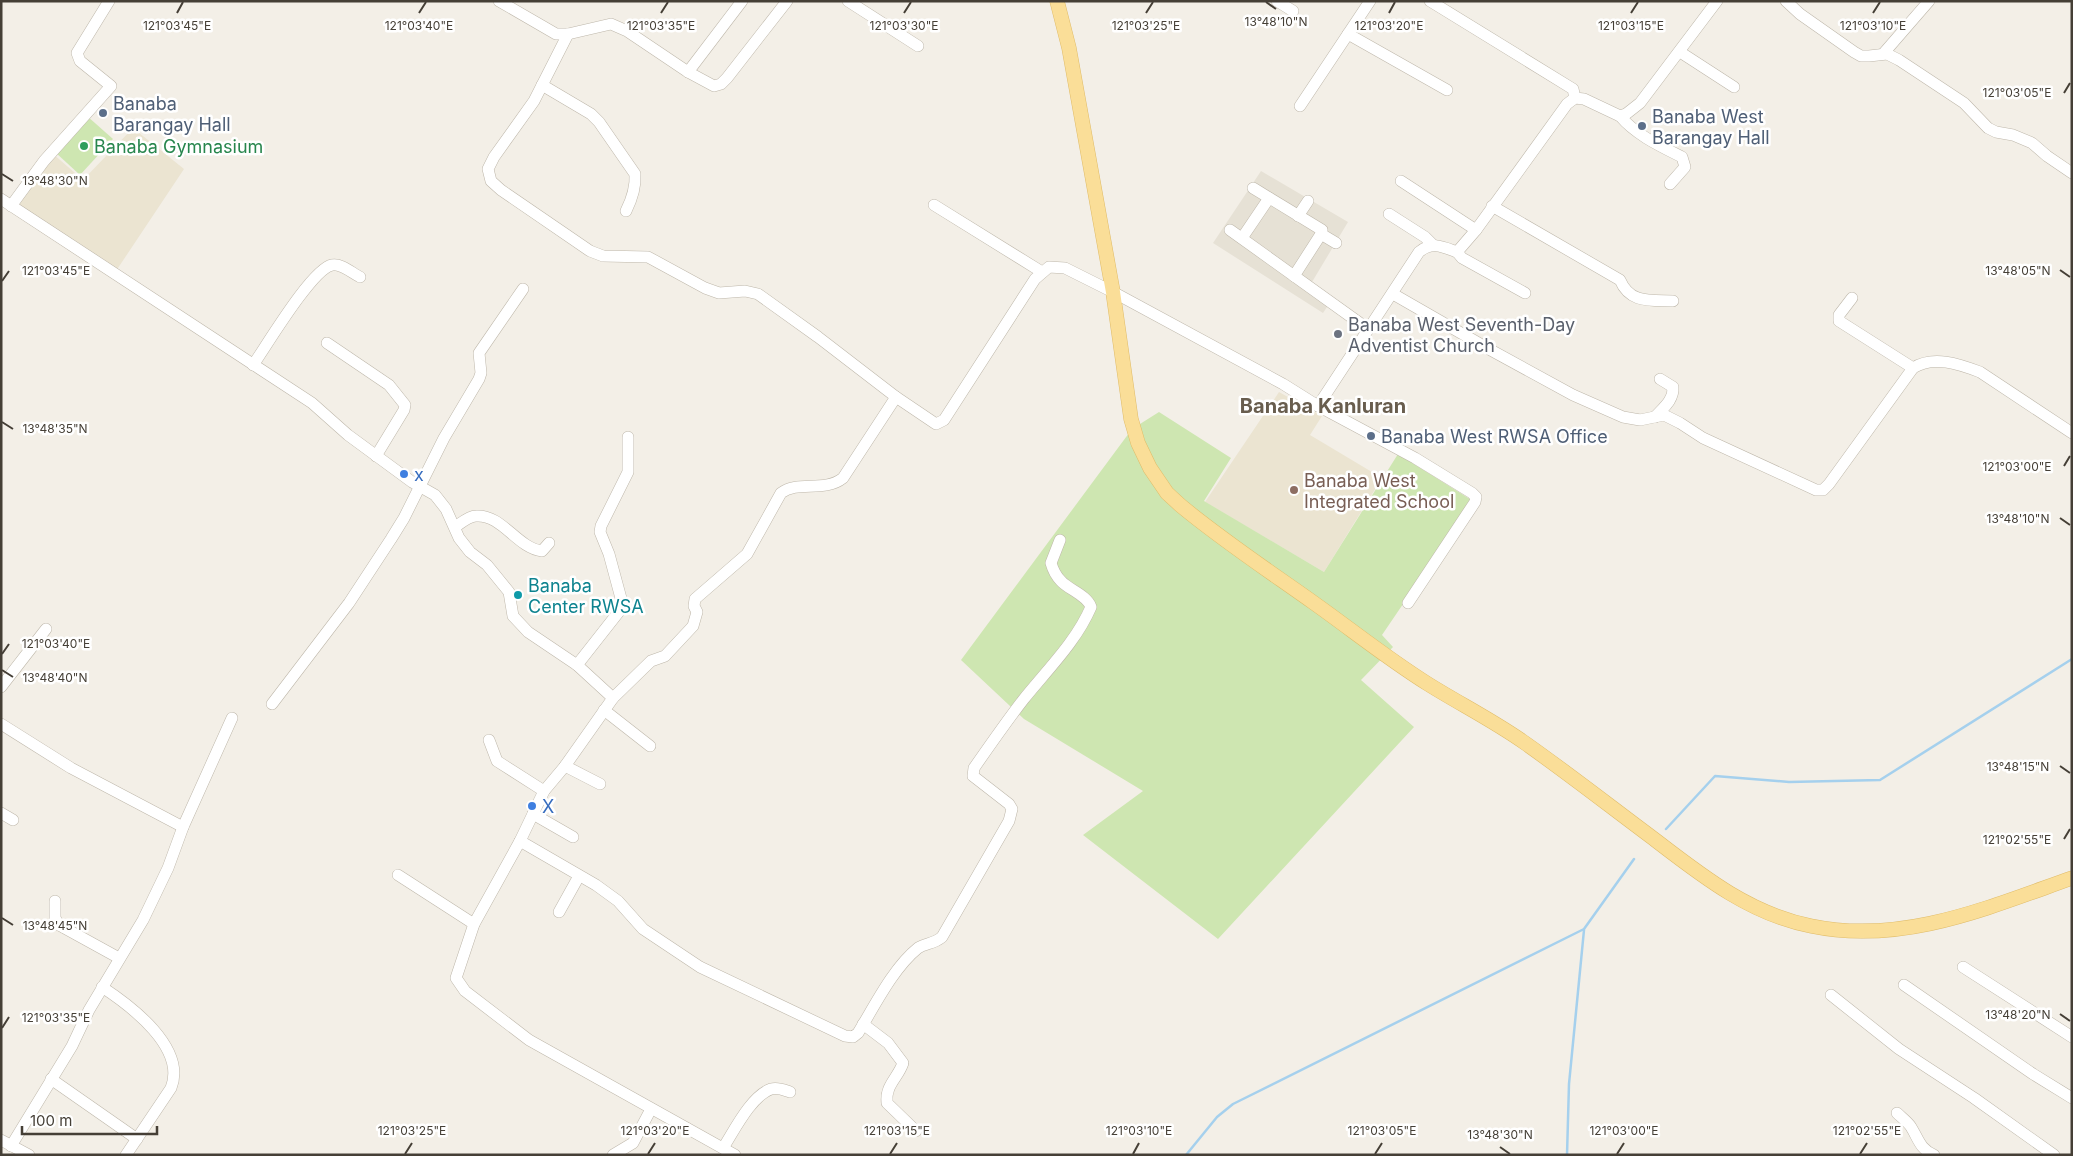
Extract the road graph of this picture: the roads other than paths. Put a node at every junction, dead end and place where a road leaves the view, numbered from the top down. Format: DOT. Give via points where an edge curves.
graph roads {
  1 [pos="109,1"];
  2 [pos="499,1"];
  3 [pos="742,1"];
  4 [pos="787,1"];
  5 [pos="848,1"];
  6 [pos="1057,1"];
  7 [pos="1277,1"];
  8 [pos="1370,1"];
  9 [pos="1430,1"];
  10 [pos="1717,1"];
  11 [pos="1786,1"];
  12 [pos="1928,1"];
  13 [pos="1292,11"];
  14 [pos="568,34"];
  15 [pos="1348,34"];
  16 [pos="918,46"];
  17 [pos="1680,52"];
  18 [pos="1883,54"];
  19 [pos="688,72"];
  20 [pos="542,86"];
  21 [pos="1734,87"];
  22 [pos="1447,90"];
  23 [pos="1575,98"];
  24 [pos="1300,106"];
  25 [pos="1620,116"];
  26 [pos="2072,173"];
  27 [pos="1401,181"];
  28 [pos="1670,184"];
  29 [pos="1253,188"];
  30 [pos="1269,198"];
  31 [pos="1308,201"];
  32 [pos="6,202"];
  33 [pos="934,205"];
  34 [pos="1492,206"];
  35 [pos="626,211"];
  36 [pos="1389,214"];
  37 [pos="1298,216"];
  38 [pos="1230,230"];
  39 [pos="1476,230"];
  40 [pos="1321,234"];
  41 [pos="1242,238"];
  42 [pos="1336,242"];
  43 [pos="1433,244"];
  44 [pos="1457,252"];
  45 [pos="1042,272"];
  46 [pos="1294,276"];
  47 [pos="360,277"];
  48 [pos="523,289"];
  49 [pos="1113,292"];
  50 [pos="1525,293"];
  51 [pos="1393,294"];
  52 [pos="1852,298"];
  53 [pos="1673,301"];
  54 [pos="1368,329"];
  55 [pos="327,343"];
  56 [pos="253,365"];
  57 [pos="1913,368"];
  58 [pos="1660,379"];
  59 [pos="896,397"];
  60 [pos="1318,406"];
  61 [pos="1655,417"];
  62 [pos="2072,433"];
  63 [pos="628,437"];
  64 [pos="376,456"];
  65 [pos="419,486"];
  66 [pos="455,527"];
  67 [pos="1060,540"];
  68 [pos="549,543"];
  69 [pos="1408,603"];
  70 [pos="46,629"];
  71 [pos="577,665"];
  72 [pos="1,687"];
  73 [pos="613,698"];
  74 [pos="272,704"];
  75 [pos="604,710"];
  76 [pos="232,718"];
  77 [pos="1,724"];
  78 [pos="488,740"];
  79 [pos="650,746"];
  80 [pos="565,766"];
  81 [pos="600,784"];
  82 [pos="544,791"];
  83 [pos="1,813"];
  84 [pos="533,814"];
  85 [pos="13,820"];
  86 [pos="183,827"];
  87 [pos="573,837"];
  88 [pos="520,841"];
  89 [pos="398,875"];
  90 [pos="579,876"];
  91 [pos="2072,878"];
  92 [pos="55,901"];
  93 [pos="559,912"];
  94 [pos="474,924"];
  95 [pos="119,958"];
  96 [pos="1962,967"];
  97 [pos="1904,986"];
  98 [pos="102,987"];
  99 [pos="1831,995"];
  100 [pos="863,1024"];
  101 [pos="2072,1037"];
  102 [pos="51,1079"];
  103 [pos="790,1092"];
  104 [pos="2072,1098"];
  105 [pos="651,1109"];
  106 [pos="1896,1113"];
  107 [pos="916,1131"];
  108 [pos="137,1139"];
  109 [pos="6,1143"];
  110 [pos="723,1148"];
  111 [pos="29,1155"];
  112 [pos="126,1155"];
  113 [pos="612,1155"];
  114 [pos="735,1155"];
  115 [pos="1934,1155"];
  116 [pos="2054,1155"];
  1 -- 32 [label="street" via="77,53 80,61 111,86"];
  2 -- 14 [label="street" via="546,30"];
  3 -- 19 [label="street"];
  4 -- 19 [label="street" via="721,84 714,86"];
  5 -- 16 [label="street"];
  6 -- 49 [label="main road" via="1069,48"];
  7 -- 13 [label="street"];
  8 -- 15 [label="street"];
  9 -- 23 [label="street" via="1573,89"];
  10 -- 17 [label="street"];
  11 -- 18 [label="street" via="1861,56"];
  12 -- 18 [label="street"];
  14 -- 19 [label="street" via="611,24 627,30"];
  14 -- 20 [label="street"];
  15 -- 22 [label="street"];
  15 -- 24 [label="street"];
  17 -- 21 [label="street"];
  17 -- 25 [label="street" via="1640,104"];
  18 -- 26 [label="street" via="1899,60 1964,103 1988,128 2032,143"];
  20 -- 35 [label="street" via="591,114 634,174 633,196"];
  20 -- 59 [label="street" via="494,157 488,170 491,181 603,256 648,257 705,288 758,294"];
  23 -- 25 [label="street"];
  23 -- 34 [label="street" via="1567,104"];
  25 -- 28 [label="street" via="1647,138 1682,157 1684,167"];
  27 -- 39 [label="street"];
  29 -- 30 [label="street"];
  30 -- 37 [label="street"];
  30 -- 41 [label="street"];
  31 -- 37 [label="street"];
  32 -- 56 [label="street"];
  33 -- 45 [label="street"];
  34 -- 39 [label="street"];
  34 -- 53 [label="street" via="1620,280 1624,290 1636,299"];
  36 -- 43 [label="street"];
  37 -- 40 [label="street" via="1322,230"];
  38 -- 41 [label="street"];
  39 -- 44 [label="street"];
  40 -- 42 [label="street"];
  40 -- 46 [label="street"];
  41 -- 46 [label="street"];
  43 -- 44 [label="street"];
  43 -- 51 [label="street" via="1419,252"];
  44 -- 50 [label="street" via="1462,258"];
  45 -- 49 [label="street" via="1048,267 1065,268"];
  45 -- 59 [label="street" via="1034,279 944,420 936,424"];
  46 -- 54 [label="street"];
  47 -- 56 [label="street" via="330,265 312,278"];
  48 -- 65 [label="street" via="479,353 479,378"];
  49 -- 60 [label="street"];
  49 -- 91 [label="main road" via="1134,432 1150,468 1180,506 1427,683 1533,749 1704,878 1745,904 1810,926 1840,931 1903,929 1959,917"];
  51 -- 54 [label="street"];
  51 -- 61 [label="street" via="1573,395 1623,417 1640,420"];
  52 -- 57 [label="street" via="1839,315 1839,321"];
  54 -- 60 [label="street"];
  55 -- 64 [label="street" via="389,385 405,404"];
  56 -- 64 [label="street" via="312,403"];
  57 -- 61 [label="street" via="1823,490 1791,480 1664,416"];
  57 -- 62 [label="street" via="1934,360 1980,372"];
  58 -- 61 [label="street" via="1673,387 1673,391 1670,401"];
  59 -- 73 [label="street" via="843,478 834,485 787,488 781,493 747,554 695,599 693,626 665,656 651,661"];
  60 -- 69 [label="street" via="1415,458 1476,497"];
  63 -- 71 [label="street" via="628,472 600,532 609,554 621,609"];
  64 -- 65 [label="street"];
  65 -- 66 [label="street" via="434,495"];
  65 -- 74 [label="street" via="404,518 349,603"];
  66 -- 68 [label="street" via="474,515 487,517 533,550 542,551"];
  66 -- 71 [label="street" via="470,552 487,565 510,592 513,616 528,632"];
  67 -- 100 [label="street" via="1051,563 1054,572 1091,607 1072,641 1022,701 974,768 973,776 1009,804 1012,809 1009,821 942,937 935,943 919,947 906,960"];
  70 -- 72 [label="street"];
  71 -- 73 [label="street"];
  73 -- 75 [label="street"];
  75 -- 79 [label="street"];
  75 -- 80 [label="street"];
  76 -- 86 [label="street"];
  77 -- 86 [label="street" via="71,768"];
  78 -- 82 [label="street" via="497,761"];
  80 -- 81 [label="street"];
  80 -- 82 [label="street"];
  82 -- 84 [label="street"];
  83 -- 85 [label="street"];
  84 -- 87 [label="street"];
  84 -- 88 [label="street"];
  86 -- 95 [label="street" via="150,906"];
  88 -- 90 [label="street"];
  88 -- 94 [label="street"];
  89 -- 94 [label="street"];
  90 -- 93 [label="street"];
  90 -- 100 [label="street" via="618,901 643,929 700,967 845,1036 853,1037"];
  92 -- 95 [label="street" via="55,918 60,925"];
  94 -- 105 [label="street" via="456,978 465,991 529,1040"];
  95 -- 98 [label="street"];
  96 -- 101 [label="street"];
  97 -- 104 [label="street"];
  98 -- 102 [label="street"];
  98 -- 108 [label="street" via="143,1016 165,1046 175,1068 172,1088"];
  99 -- 116 [label="street" via="1899,1049"];
  100 -- 107 [label="street" via="888,1043 904,1063 886,1093 887,1103"];
  102 -- 108 [label="street"];
  102 -- 109 [label="street"];
  103 -- 110 [label="street" via="772,1089 761,1095"];
  105 -- 110 [label="street"];
  105 -- 113 [label="street" via="633,1143"];
  106 -- 115 [label="street" via="1911,1126 1925,1151"];
  108 -- 112 [label="street"];
  109 -- 111 [label="street"];
  110 -- 114 [label="street"];
}
